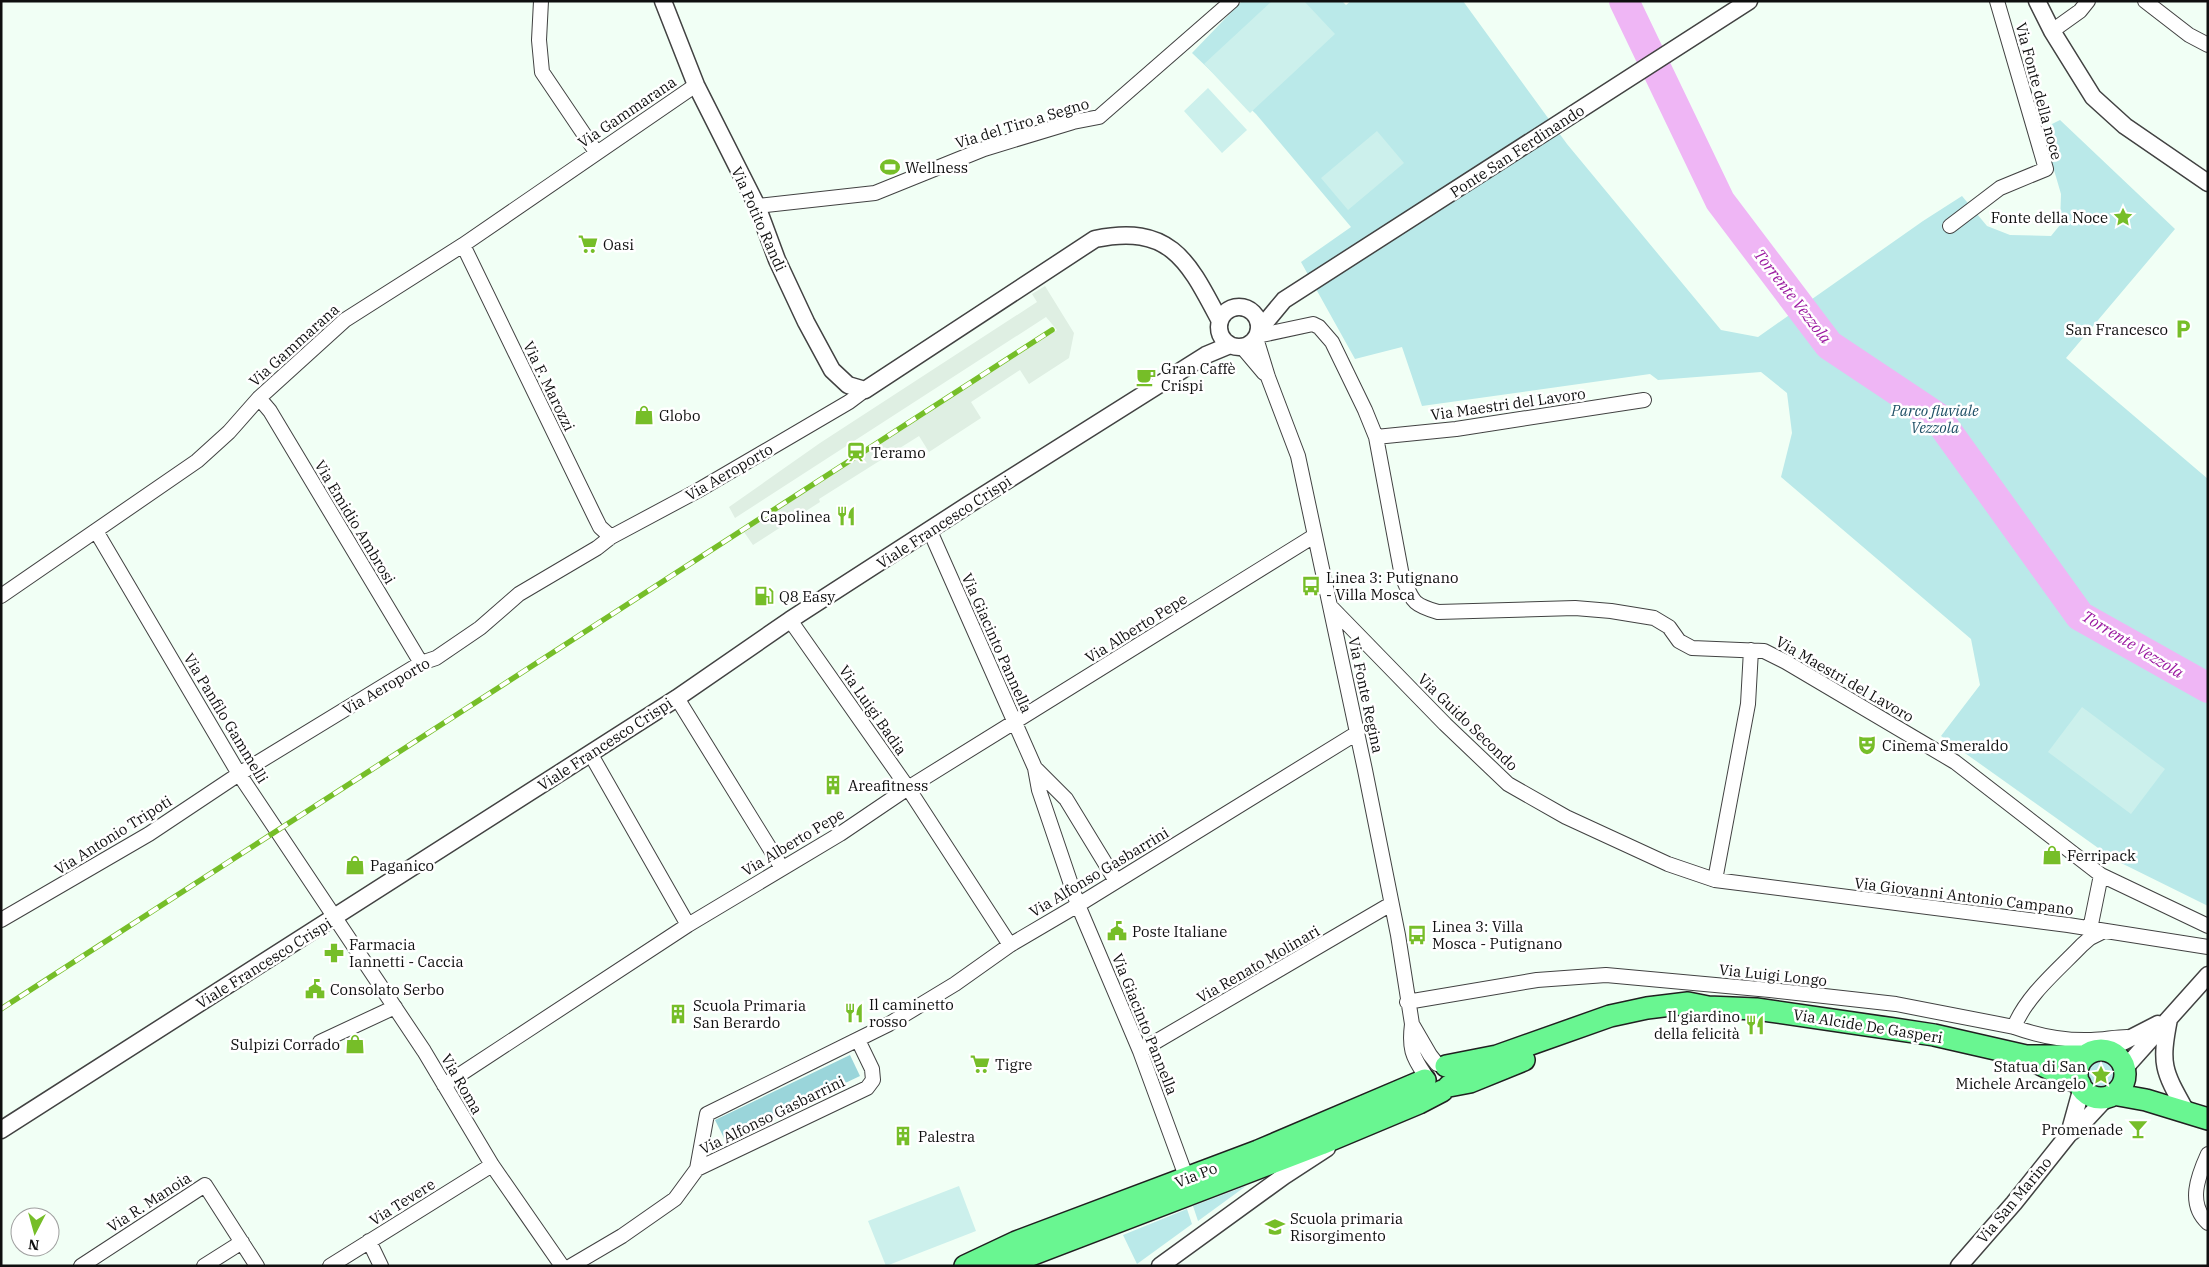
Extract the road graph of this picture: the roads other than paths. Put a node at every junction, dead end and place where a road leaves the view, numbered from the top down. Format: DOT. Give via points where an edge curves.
graph roads {
  1 [pos="541,1"];
  2 [pos="663,1"];
  3 [pos="1232,1"];
  4 [pos="1750,1"];
  5 [pos="1997,1"];
  6 [pos="2037,1"];
  7 [pos="2088,1"];
  8 [pos="2145,1"];
  9 [pos="2052,31"];
  10 [pos="2208,45"];
  11 [pos="696,86"];
  12 [pos="596,152"];
  13 [pos="2208,183"];
  14 [pos="757,206"];
  15 [pos="1950,226"];
  16 [pos="463,245"];
  17 [pos="1209,299"];
  18 [pos="1284,300"];
  19 [pos="1244,309"];
  20 [pos="1220,327"];
  21 [pos="1249,339"];
  22 [pos="1206,355"];
  23 [pos="865,390"];
  24 [pos="259,398"];
  25 [pos="1644,400"];
  26 [pos="1376,437"];
  27 [pos="96,531"];
  28 [pos="930,531"];
  29 [pos="1314,536"];
  30 [pos="611,537"];
  31 [pos="4,593"];
  32 [pos="1330,606"];
  33 [pos="790,620"];
  34 [pos="1751,650"];
  35 [pos="421,663"];
  36 [pos="677,698"];
  37 [pos="1014,723"];
  38 [pos="1357,733"];
  39 [pos="590,753"];
  40 [pos="1035,768"];
  41 [pos="239,774"];
  42 [pos="908,788"];
  43 [pos="782,868"];
  44 [pos="2101,875"];
  45 [pos="1715,880"];
  46 [pos="1116,881"];
  47 [pos="1392,904"];
  48 [pos="1078,906"];
  49 [pos="336,917"];
  50 [pos="1,920"];
  51 [pos="688,925"];
  52 [pos="2068,925"];
  53 [pos="2208,926"];
  54 [pos="2090,929"];
  55 [pos="2104,931"];
  56 [pos="1010,945"];
  57 [pos="2082,945"];
  58 [pos="2208,947"];
  59 [pos="2208,976"];
  60 [pos="1408,1002"];
  61 [pos="395,1007"];
  62 [pos="2169,1019"];
  63 [pos="2014,1027"];
  64 [pos="2134,1036"];
  65 [pos="858,1040"];
  66 [pos="320,1042"];
  67 [pos="1140,1051"];
  68 [pos="2093,1053"];
  69 [pos="2026,1056"];
  70 [pos="2125,1070"];
  71 [pos="1437,1077"];
  72 [pos="444,1085"];
  73 [pos="2081,1086"];
  74 [pos="2110,1096"];
  75 [pos="2197,1115"];
  76 [pos="1352,1122"];
  77 [pos="1,1130"];
  78 [pos="2069,1134"];
  79 [pos="1299,1152"];
  80 [pos="2208,1154"];
  81 [pos="492,1165"];
  82 [pos="698,1169"];
  83 [pos="1284,1176"];
  84 [pos="1187,1178"];
  85 [pos="2208,1223"];
  86 [pos="369,1241"];
  87 [pos="242,1242"];
  88 [pos="81,1266"];
  89 [pos="204,1266"];
  90 [pos="257,1266"];
  91 [pos="330,1266"];
  92 [pos="382,1266"];
  93 [pos="562,1266"];
  94 [pos="571,1266"];
  95 [pos="965,1266"];
  96 [pos="1002,1266"];
  97 [pos="1160,1266"];
  98 [pos="1959,1266"];
  1 -- 12 [label="street" via="539,40 542,72"];
  2 -- 11 [label="street, Via Potito Randi"];
  3 -- 14 [label="street, Via del Tiro a Segno" via="1099,117 984,149 875,193"];
  4 -- 18 [label="street, Ponte San Ferdinando"];
  5 -- 15 [label="street, Via Fonte della noce" via="2046,169 2000,188"];
  6 -- 9 [label="street"];
  7 -- 9 [label="street" via="2080,11"];
  8 -- 10 [label="street" via="2189,36"];
  9 -- 13 [label="street" via="2094,97 2125,126"];
  11 -- 12 [label="street, Via Gammarana"];
  11 -- 14 [label="street, Via Potito Randi"];
  12 -- 16 [label="street, Via Gammarana"];
  14 -- 23 [label="street, Via Potito Randi" via="777,260 832,370 848,385"];
  16 -- 24 [label="street, Via Gammarana" via="344,320"];
  16 -- 30 [label="street, Via F. Marozzi" via="600,527"];
  17 -- 19 [label="street"];
  17 -- 20 [label="street, Via Aeroporto"];
  17 -- 23 [label="street, Via Aeroporto" via="1187,263 1169,246 1144,237 1116,235 1096,240"];
  18 -- 19 [label="street, Ponte San Ferdinando"];
  18 -- 21 [label="street, Ponte San Ferdinando"];
  19 -- 20 [label="street, Ponte San Ferdinando" via="1229,310"];
  19 -- 21 [label="street" via="1257,319"];
  20 -- 21 [label="street, Via Aeroporto"];
  20 -- 22 [label="street, Viale Francesco Crispi"];
  21 -- 22 [label="street, Viale Francesco Crispi"];
  21 -- 26 [label="street, Via Maestri del Lavoro" via="1307,324 1319,327 1332,342"];
  21 -- 29 [label="street, Via Fonte Regina" via="1268,377 1298,456"];
  22 -- 28 [label="street, Viale Francesco Crispi"];
  23 -- 30 [label="street, Via Aeroporto" via="697,491"];
  24 -- 27 [label="street, Via Gammarana" via="197,461"];
  24 -- 35 [label="street, Via Emidio Ambrosi" via="270,411"];
  25 -- 26 [label="street, Via Maestri del Lavoro" via="1456,429"];
  26 -- 34 [label="street, Via Maestri del Lavoro" via="1402,576 1418,606 1438,612 1574,608 1611,611 1654,618 1669,627 1678,641 1692,648"];
  27 -- 31 [label="street, Via Gammarana"];
  27 -- 41 [label="street, Via Panfilo Gammelli"];
  28 -- 33 [label="street, Viale Francesco Crispi"];
  28 -- 37 [label="street, Via Giacinto Pannella"];
  29 -- 32 [label="street, Via Fonte Regina"];
  29 -- 37 [label="street, Via Alberto Pepe"];
  30 -- 35 [label="street, Via Aeroporto" via="519,594 480,628 436,658"];
  32 -- 38 [label="street, Via Fonte Regina"];
  32 -- 45 [label="street, Via Guido Secondo" via="1508,784 1566,817 1668,864"];
  33 -- 36 [label="street, Viale Francesco Crispi"];
  33 -- 42 [label="street, Via Luigi Badia"];
  34 -- 44 [label="street, Via Maestri del Lavoro" via="1764,651 1786,662 1955,762"];
  34 -- 45 [label="street" via="1748,704"];
  35 -- 41 [label="street, Via Aeroporto"];
  36 -- 39 [label="street, Viale Francesco Crispi"];
  36 -- 43 [label="street"];
  37 -- 40 [label="street, Via Giacinto Pannella"];
  37 -- 42 [label="street, Via Alberto Pepe"];
  38 -- 46 [label="street, Via Alfonso Gasbarrini"];
  38 -- 47 [label="street, Via Fonte Regina"];
  39 -- 49 [label="street, Viale Francesco Crispi"];
  39 -- 51 [label="street"];
  40 -- 46 [label="street, Via Giacinto Pannella" via="1066,799"];
  40 -- 48 [label="street, Via Giacinto Pannella" via="1039,790"];
  41 -- 49 [label="street, Via Panfilo Gammelli"];
  41 -- 50 [label="street, Via Antonio Tripoti" via="149,834"];
  42 -- 43 [label="street, Via Alberto Pepe"];
  42 -- 56 [label="street, Via Luigi Badia"];
  43 -- 51 [label="street, Via Alberto Pepe"];
  44 -- 53 [label="street, Via Maestri del Lavoro"];
  44 -- 54 [label="street"];
  45 -- 52 [label="street, Via Giovanni Antonio Campano"];
  46 -- 48 [label="street, Via Alfonso Gasbarrini"];
  47 -- 60 [label="street, Via Fonte Regina"];
  47 -- 67 [label="street, Via Renato Molinari"];
  48 -- 56 [label="street, Via Alfonso Gasbarrini"];
  48 -- 67 [label="street, Via Giacinto Pannella"];
  49 -- 61 [label="street, Via Roma"];
  49 -- 77 [label="street, Viale Francesco Crispi"];
  51 -- 72 [label="street, Via Alberto Pepe"];
  52 -- 54 [label="street, Via Giovanni Antonio Campano"];
  52 -- 57 [label="street" via="2079,935"];
  54 -- 55 [label="street, Via Giovanni Antonio Campano"];
  55 -- 57 [label="street"];
  55 -- 58 [label="street, Via Giovanni Antonio Campano"];
  56 -- 65 [label="street, Via Alfonso Gasbarrini" via="948,988"];
  57 -- 63 [label="street" via="2028,1002"];
  59 -- 62 [label="street"];
  60 -- 63 [label="street, Via Luigi Longo" via="1537,980 1606,975 1896,1004"];
  60 -- 71 [label="street, Via Fonte Regina" via="1412,1024 1430,1055"];
  61 -- 66 [label="street"];
  61 -- 72 [label="street, Via Roma"];
  62 -- 64 [label="street"];
  62 -- 70 [label="street"];
  62 -- 75 [label="street" via="2163,1051 2168,1079"];
  63 -- 64 [label="street, Via Luigi Longo" via="2048,1037 2076,1040"];
  64 -- 68 [label="street"];
  65 -- 82 [label="street, Via Alfonso Gasbarrini" via="706,1114"];
  65 -- 82 [label="street, Via Alfonso Gasbarrini" via="872,1069 873,1080 867,1088"];
  67 -- 84 [label="street, Via Giacinto Pannella"];
  68 -- 69 [label="main road, Via Alcide De Gasperi"];
  68 -- 70 [label="main road" via="2114,1054"];
  68 -- 73 [label="main road" via="2078,1069"];
  69 -- 71 [label="main road, Via Alcide De Gasperi" via="1934,1035 1871,1025 1756,1009 1708,1007 1690,1015 1629,1025 1593,1035 1470,1082"];
  69 -- 73 [label="main road, Via Alcide De Gasperi"];
  70 -- 74 [label="main road" via="2122,1085"];
  70 -- 75 [label="main road"];
  71 -- 76 [label="main road, Via Alcide De Gasperi" via="1419,1103"];
  72 -- 81 [label="street, Via Roma"];
  73 -- 74 [label="main road" via="2094,1097"];
  73 -- 78 [label="street, Via San Marino"];
  74 -- 75 [label="main road" via="2131,1096"];
  74 -- 78 [label="street, Via San Marino"];
  76 -- 79 [label="main road, Via Po"];
  76 -- 83 [label="street"];
  76 -- 84 [label="main road, Via Po"];
  78 -- 98 [label="street, Via San Marino"];
  79 -- 83 [label="street"];
  79 -- 96 [label="main road, Via Po"];
  80 -- 85 [label="street" via="2195,1201"];
  81 -- 86 [label="street, Via Tevere"];
  81 -- 93 [label="street, Via Roma"];
  82 -- 94 [label="street, Via Alfonso Gasbarrini" via="675,1199"];
  83 -- 97 [label="street"];
  84 -- 95 [label="main road, Via Po" via="1016,1242"];
  86 -- 91 [label="street, Via Tevere"];
  86 -- 92 [label="street"];
  87 -- 88 [label="street, Via R. Manoia" via="205,1185"];
  87 -- 89 [label="street"];
  87 -- 90 [label="street, Via R. Manoia"];
}
